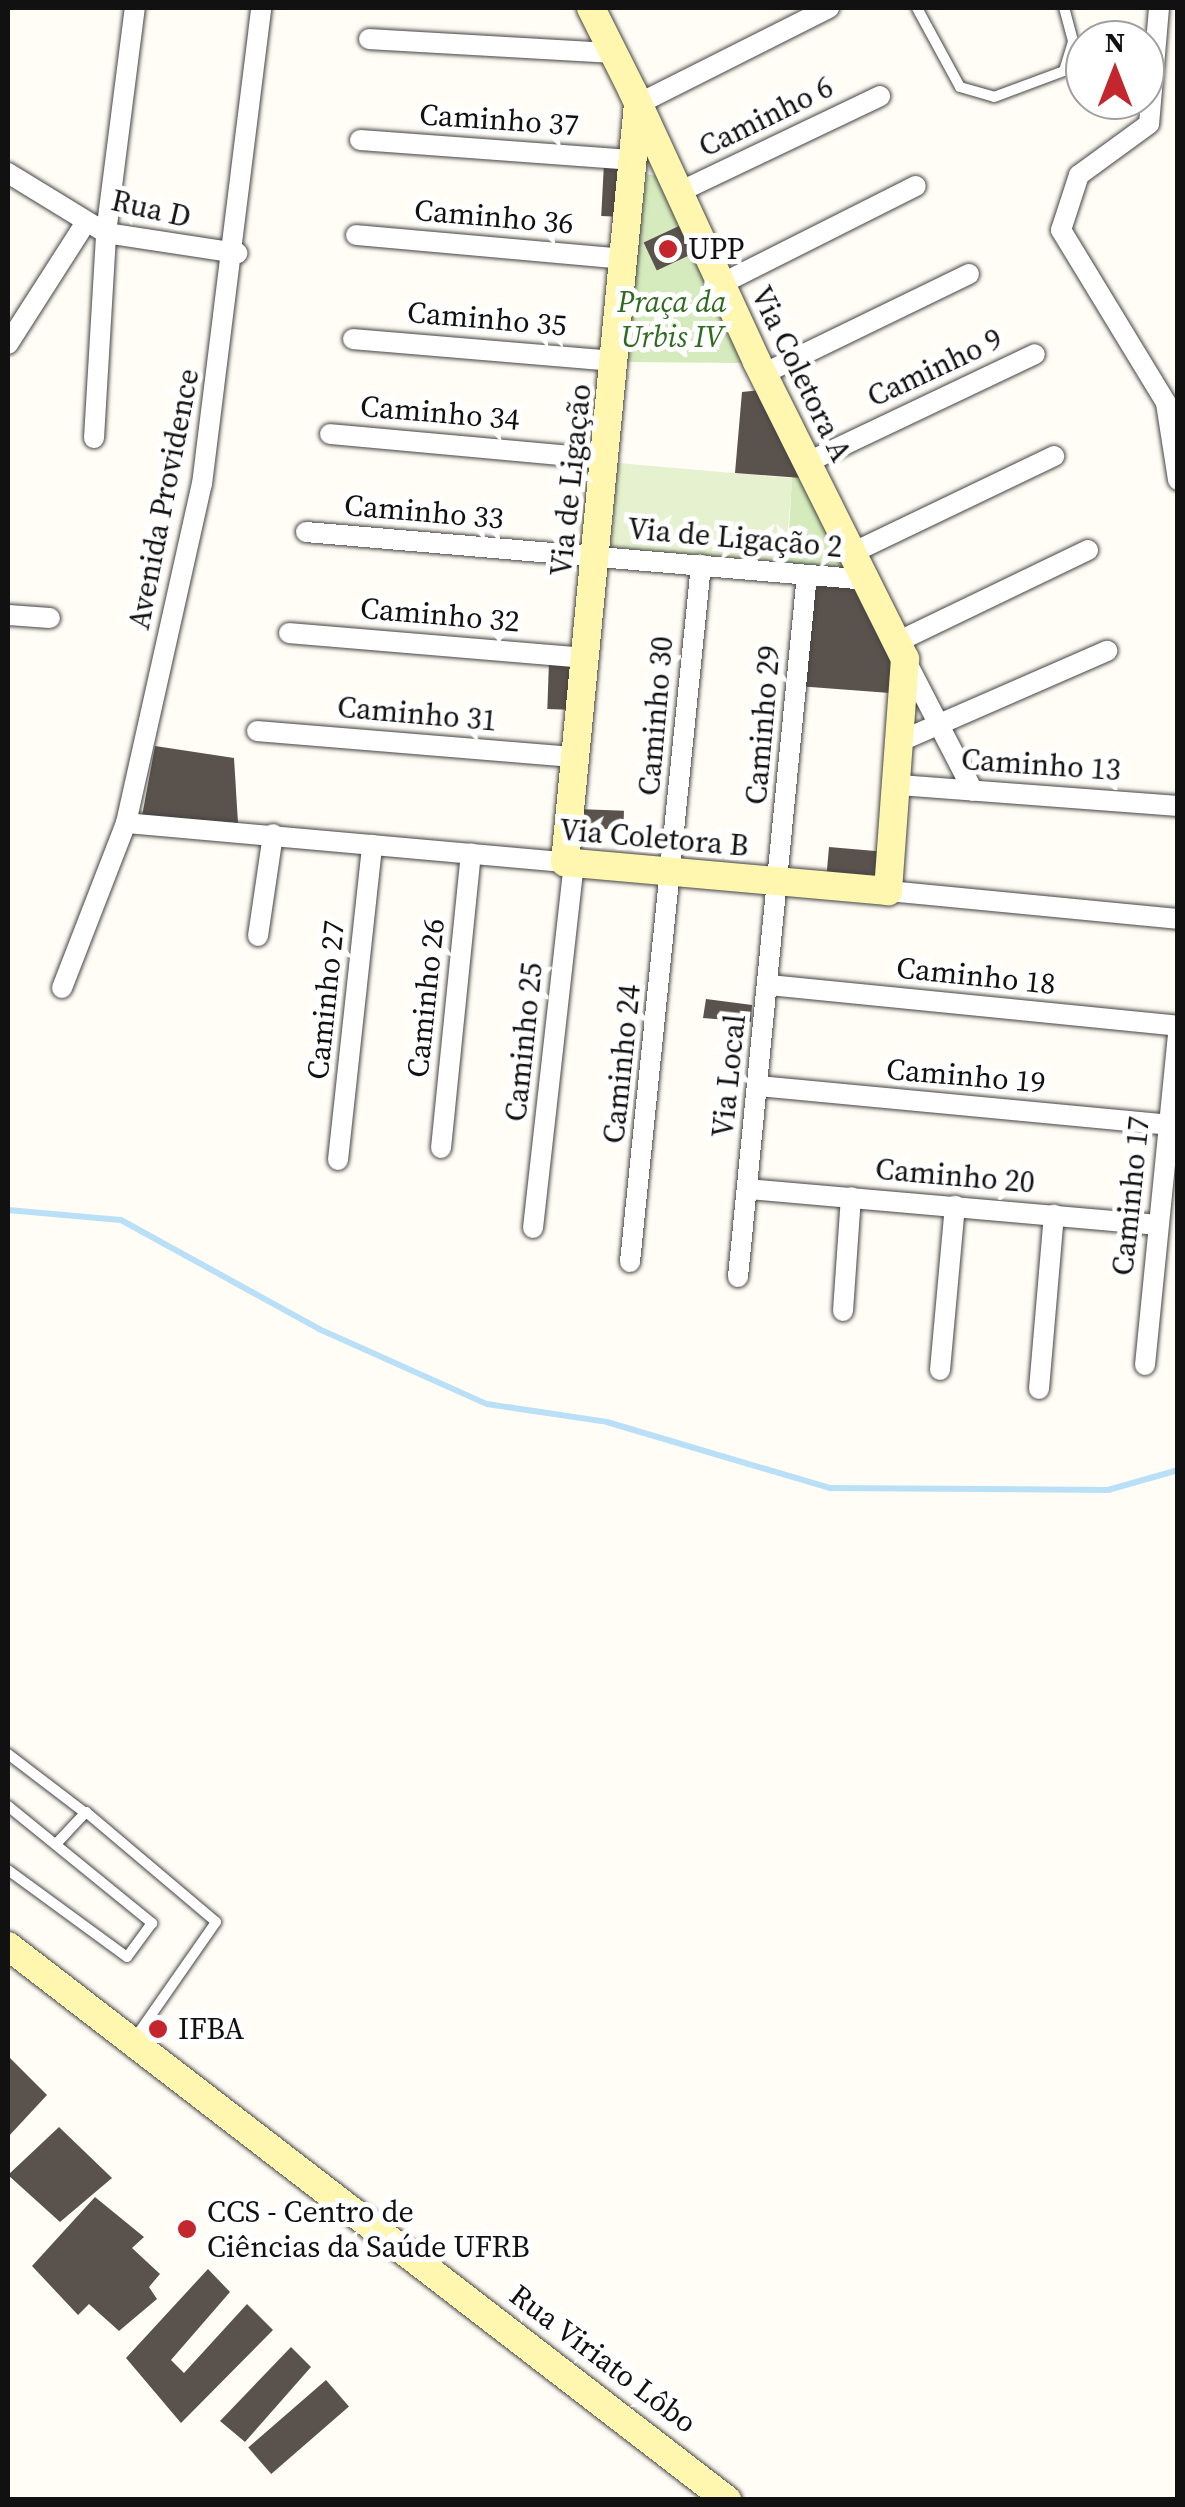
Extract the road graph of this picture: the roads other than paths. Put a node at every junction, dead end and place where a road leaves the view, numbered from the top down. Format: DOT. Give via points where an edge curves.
graph roads {
  1 [pos="135,8"];
  2 [pos="261,8"];
  3 [pos="828,8"];
  4 [pos="917,8"];
  5 [pos="1064,8"];
  6 [pos="1159,8"];
  7 [pos="596,9"];
  8 [pos="369,39"];
  9 [pos="614,53"];
  10 [pos="880,96"];
  11 [pos="638,104"];
  12 [pos="360,140"];
  13 [pos="634,160"];
  14 [pos="8,173"];
  15 [pos="916,186"];
  16 [pos="678,193"];
  17 [pos="86,222"];
  18 [pos="106,232"];
  19 [pos="356,235"];
  20 [pos="237,254"];
  21 [pos="626,259"];
  22 [pos="969,274"];
  23 [pos="720,284"];
  24 [pos="353,339"];
  25 [pos="8,344"];
  26 [pos="1034,354"];
  27 [pos="616,361"];
  28 [pos="763,374"];
  29 [pos="330,434"];
  30 [pos="94,438"];
  31 [pos="1054,456"];
  32 [pos="605,458"];
  33 [pos="808,462"];
  34 [pos="1178,480"];
  35 [pos="306,532"];
  36 [pos="1088,550"];
  37 [pos="854,552"];
  38 [pos="597,556"];
  39 [pos="701,565"];
  40 [pos="807,575"];
  41 [pos="868,580"];
  42 [pos="8,615"];
  43 [pos="50,618"];
  44 [pos="290,632"];
  45 [pos="901,651"];
  46 [pos="1107,651"];
  47 [pos="584,658"];
  48 [pos="945,729"];
  49 [pos="257,731"];
  50 [pos="903,740"];
  51 [pos="572,757"];
  52 [pos="899,785"];
  53 [pos="974,790"];
  54 [pos="1178,806"];
  55 [pos="126,823"];
  56 [pos="273,834"];
  57 [pos="372,845"];
  58 [pos="471,854"];
  59 [pos="570,863"];
  60 [pos="674,874"];
  61 [pos="778,881"];
  62 [pos="888,890"];
  63 [pos="1178,919"];
  64 [pos="258,936"];
  65 [pos="769,986"];
  66 [pos="62,988"];
  67 [pos="1178,1026"];
  68 [pos="1178,1034"];
  69 [pos="758,1086"];
  70 [pos="1169,1125"];
  71 [pos="440,1148"];
  72 [pos="338,1160"];
  73 [pos="748,1188"];
  74 [pos="851,1198"];
  75 [pos="955,1206"];
  76 [pos="1054,1215"];
  77 [pos="1157,1225"];
  78 [pos="533,1228"];
  79 [pos="630,1262"];
  80 [pos="738,1276"];
  81 [pos="843,1312"];
  82 [pos="1145,1365"];
  83 [pos="940,1370"];
  84 [pos="1039,1389"];
  85 [pos="8,1754"];
  86 [pos="8,1806"];
  87 [pos="84,1812"];
  88 [pos="56,1844"];
  89 [pos="8,1870"];
  90 [pos="8,1946"];
  91 [pos="132,2042"];
  92 [pos="727,2500"];
  1 -- 18 [label="street"];
  2 -- 20 [label="street, Avenida Providence"];
  3 -- 11 [label="street"];
  4 -- 5 [label="lane" via="960,87 994,97 1064,72 1073,42"];
  6 -- 34 [label="street" via="1149,124 1079,175 1061,230 1166,402"];
  7 -- 9 [label="street, Via Coletora A"];
  8 -- 9 [label="street"];
  9 -- 11 [label="street, Via Coletora A"];
  10 -- 16 [label="street, Caminho 6"];
  11 -- 13 [label="street, Via de Ligação"];
  11 -- 16 [label="street, Via Coletora A"];
  12 -- 13 [label="street, Caminho 37"];
  13 -- 21 [label="street, Via de Ligação"];
  14 -- 17 [label="street, Rua D"];
  15 -- 23 [label="street"];
  16 -- 23 [label="street, Via Coletora A"];
  17 -- 18 [label="street, Rua D"];
  17 -- 25 [label="street"];
  18 -- 20 [label="street, Rua D"];
  18 -- 30 [label="street"];
  19 -- 21 [label="street, Caminho 36"];
  20 -- 55 [label="street, Avenida Providence" via="202,484"];
  21 -- 27 [label="street, Via de Ligação"];
  22 -- 28 [label="street"];
  23 -- 28 [label="street, Via Coletora A"];
  24 -- 27 [label="street, Caminho 35"];
  26 -- 33 [label="street, Caminho 9"];
  27 -- 32 [label="street, Via de Ligação"];
  28 -- 33 [label="street, Via Coletora A"];
  29 -- 32 [label="street, Caminho 34"];
  31 -- 37 [label="street"];
  32 -- 38 [label="street, Via de Ligação"];
  33 -- 37 [label="street, Via Coletora A"];
  35 -- 38 [label="street, Caminho 33"];
  36 -- 45 [label="street"];
  37 -- 41 [label="street, Via Coletora A"];
  38 -- 39 [label="street, Via de Ligação 2"];
  38 -- 47 [label="street, Via de Ligação"];
  39 -- 40 [label="street, Via de Ligação 2"];
  39 -- 60 [label="street, Caminho 30"];
  40 -- 41 [label="street, Via de Ligação 2"];
  40 -- 61 [label="street, Caminho 29"];
  41 -- 45 [label="street, Via Coletora A"];
  42 -- 43 [label="street"];
  44 -- 47 [label="street, Caminho 32"];
  45 -- 48 [label="street, Via Coletora A"];
  45 -- 50 [label="street, Via Coletora A"];
  46 -- 48 [label="street"];
  47 -- 51 [label="street, Via de Ligação"];
  48 -- 50 [label="street"];
  48 -- 53 [label="street, Via Coletora A"];
  49 -- 51 [label="street, Caminho 31"];
  50 -- 52 [label="street, Via Coletora A"];
  51 -- 59 [label="street, Via de Ligação"];
  52 -- 53 [label="street, Caminho 13"];
  52 -- 62 [label="street, Via Coletora A"];
  53 -- 54 [label="street, Caminho 13"];
  55 -- 56 [label="street, Via Coletora B"];
  55 -- 66 [label="street, Avenida Providence"];
  56 -- 57 [label="street, Via Coletora B"];
  56 -- 64 [label="street"];
  57 -- 58 [label="street, Via Coletora B"];
  57 -- 72 [label="street, Caminho 27"];
  58 -- 59 [label="street, Via Coletora B"];
  58 -- 71 [label="street, Caminho 26"];
  59 -- 60 [label="street, Via Coletora B"];
  59 -- 78 [label="street, Caminho 25"];
  60 -- 61 [label="street, Via Coletora B"];
  60 -- 79 [label="street, Caminho 24"];
  61 -- 62 [label="street, Via Coletora B"];
  61 -- 65 [label="street, Via Local"];
  62 -- 63 [label="street, Via Coletora B"];
  65 -- 67 [label="street, Caminho 18"];
  65 -- 69 [label="street, Via Local"];
  68 -- 70 [label="street, Caminho 17"];
  69 -- 70 [label="street, Caminho 19"];
  69 -- 73 [label="street, Via Local"];
  70 -- 77 [label="street, Caminho 17"];
  73 -- 74 [label="street, Caminho 20"];
  73 -- 80 [label="street, Via Local"];
  74 -- 75 [label="street, Caminho 20"];
  74 -- 81 [label="street"];
  75 -- 76 [label="street, Caminho 20"];
  75 -- 83 [label="street"];
  76 -- 77 [label="street, Caminho 20"];
  76 -- 84 [label="street"];
  77 -- 82 [label="street, Caminho 17"];
  85 -- 87 [label="lane"];
  86 -- 88 [label="lane"];
  87 -- 88 [label="lane"];
  87 -- 91 [label="lane" via="216,1922"];
  88 -- 89 [label="lane" via="152,1918 127,1957"];
  90 -- 91 [label="street, Rua Viriato Lôbo"];
  91 -- 92 [label="street, Rua Viriato Lôbo"];
}
